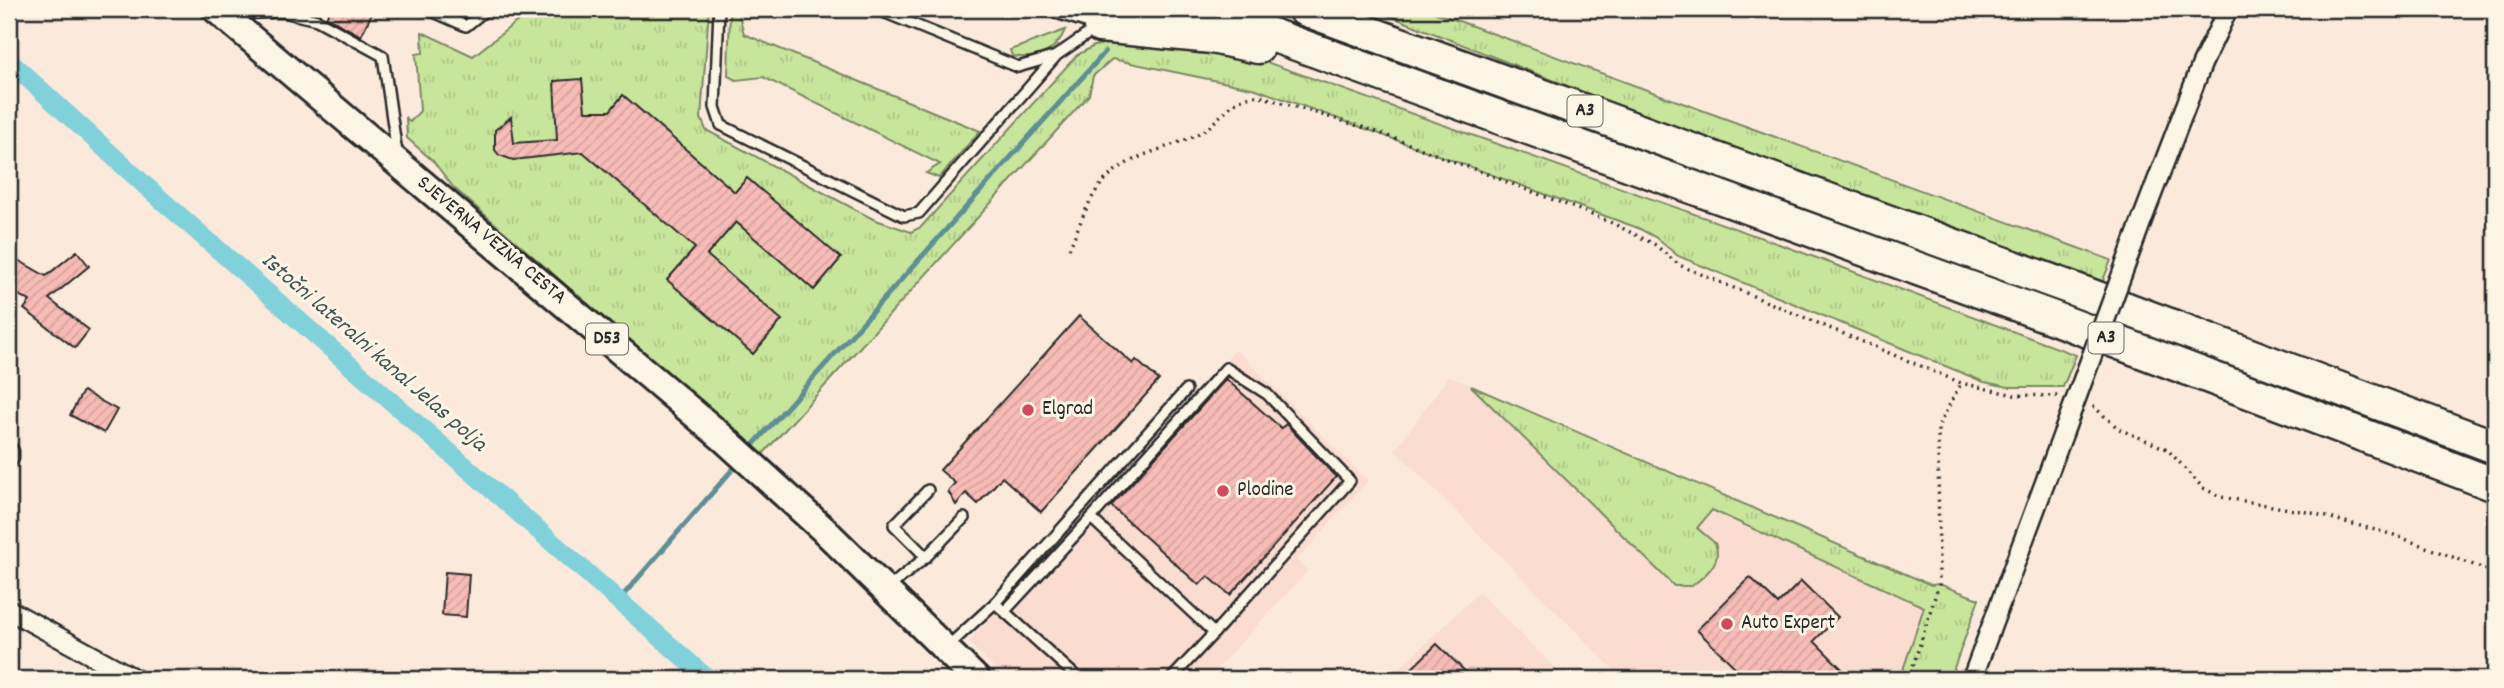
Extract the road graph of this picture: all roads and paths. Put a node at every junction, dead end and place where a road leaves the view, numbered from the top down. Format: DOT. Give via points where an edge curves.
graph roads {
  1 [pos="427,9"];
  2 [pos="488,9"];
  3 [pos="719,9"];
  4 [pos="876,9"];
  5 [pos="1043,9"];
  6 [pos="1200,9"];
  7 [pos="1304,9"];
  8 [pos="2228,9"];
  9 [pos="220,12"];
  10 [pos="1342,18"];
  11 [pos="1100,26"];
  12 [pos="1057,55"];
  13 [pos="1448,100"];
  14 [pos="398,162"];
  15 [pos="1069,249"];
  16 [pos="1961,383"];
  17 [pos="1186,390"];
  18 [pos="2067,398"];
  19 [pos="2092,405"];
  20 [pos="2495,447"];
  21 [pos="2495,485"];
  22 [pos="928,490"];
  23 [pos="964,518"];
  24 [pos="1091,518"];
  25 [pos="926,557"];
  26 [pos="2495,573"];
  27 [pos="886,590"];
  28 [pos="995,603"];
  29 [pos="9,610"];
  30 [pos="1005,611"];
  31 [pos="1214,633"];
  32 [pos="946,649"];
  33 [pos="135,679"];
  34 [pos="976,679"];
  35 [pos="1079,679"];
  36 [pos="1171,679"];
  37 [pos="1909,679"];
  38 [pos="1972,679"];
  1 -- 2 [label="lane" via="466,26"];
  3 -- 12 [label="lane" via="715,107 721,125 904,216 919,213"];
  4 -- 12 [label="lane" via="1018,66"];
  5 -- 11 [label="lane"];
  6 -- 13 [label="highway, A3"];
  7 -- 10 [label="highway, A3"];
  8 -- 38 [label="street, bridge" via="2142,220"];
  9 -- 14 [label="main road, SJEVERNA VEZNA CESTA / D53"];
  9 -- 14 [label="lane" via="283,12 317,20 383,56"];
  10 -- 20 [label="highway, A3"];
  11 -- 12 [label="lane"];
  11 -- 13 [label="highway" via="1241,42 1393,95"];
  13 -- 21 [label="highway, A3" via="2051,317"];
  14 -- 27 [label="main road, SJEVERNA VEZNA CESTA / D53" via="723,438"];
  15 -- 16 [label="path" via="1107,177 1133,160 1201,132 1241,98 1259,96 1375,131 1608,221 1700,275"];
  16 -- 18 [label="path" via="2014,395"];
  16 -- 37 [label="path" via="1938,427 1939,584"];
  17 -- 28 [label="lane"];
  19 -- 26 [label="path" via="2119,429 2167,449 2203,488 2221,498 2312,513 2394,535"];
  22 -- 25 [label="lane" via="894,526"];
  23 -- 25 [label="lane"];
  24 -- 30 [label="lane"];
  24 -- 31 [label="lane"];
  24 -- 31 [label="lane" via="1226,368 1267,394 1350,481"];
  25 -- 27 [label="lane"];
  27 -- 32 [label="main road, SJEVERNA VEZNA CESTA / D53"];
  28 -- 30 [label="lane"];
  28 -- 32 [label="lane"];
  29 -- 33 [label="street"];
  30 -- 35 [label="lane"];
  31 -- 36 [label="lane"];
  32 -- 34 [label="main road, SJEVERNA VEZNA CESTA / D53"];
}
